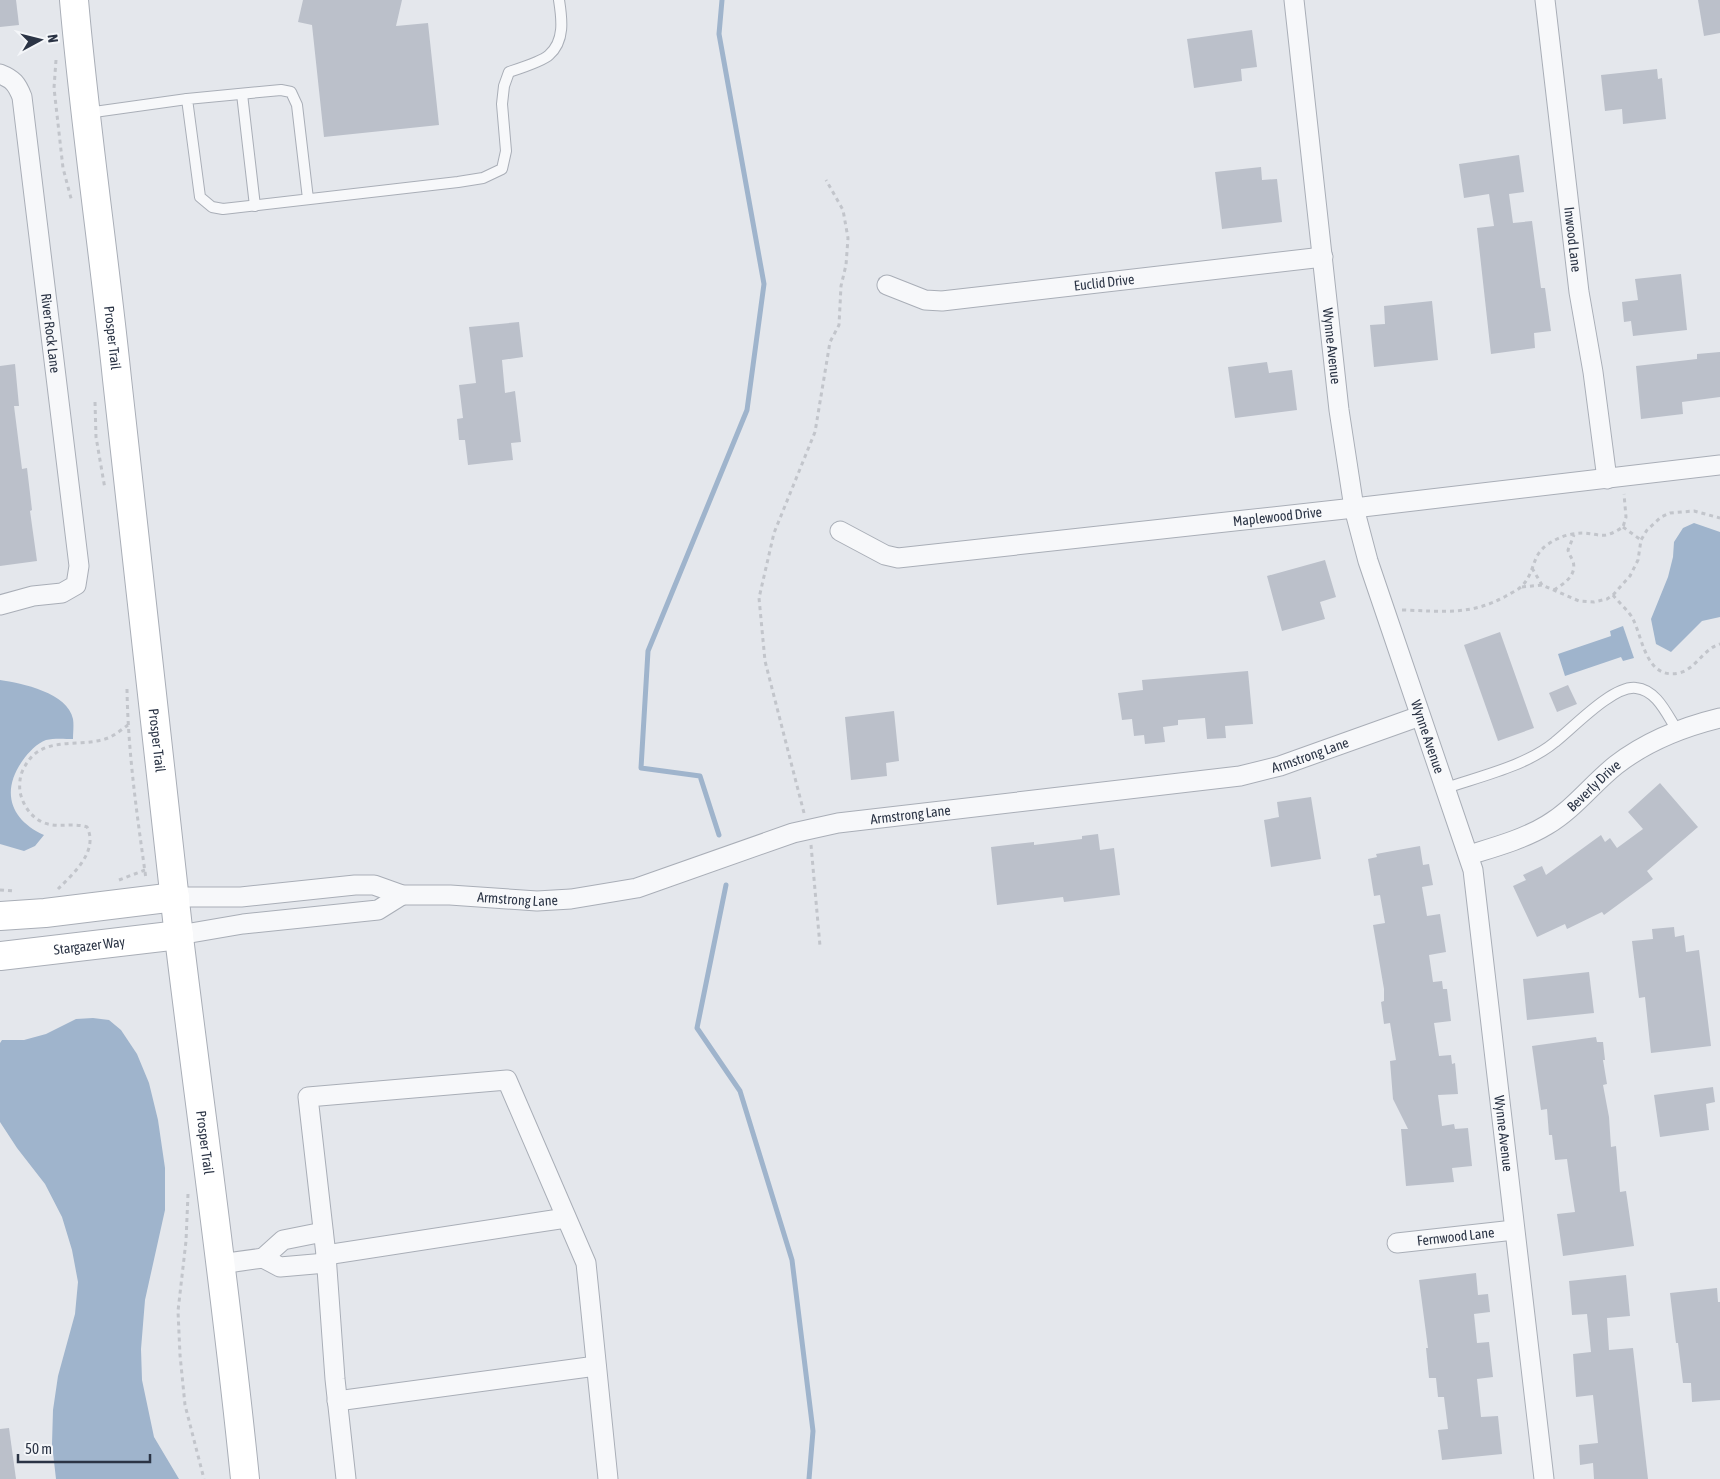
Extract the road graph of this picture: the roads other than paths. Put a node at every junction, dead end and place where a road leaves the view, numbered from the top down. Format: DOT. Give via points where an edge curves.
graph roads {
  1 [pos="74,0"];
  2 [pos="559,0"];
  3 [pos="1294,0"];
  4 [pos="1545,0"];
  5 [pos="6,76"];
  6 [pos="242,94"];
  7 [pos="187,98"];
  8 [pos="84,114"];
  9 [pos="308,199"];
  10 [pos="255,206"];
  11 [pos="1323,257"];
  12 [pos="887,285"];
  13 [pos="1720,465"];
  14 [pos="1607,479"];
  15 [pos="1354,508"];
  16 [pos="840,531"];
  17 [pos="0,605"];
  18 [pos="1420,716"];
  19 [pos="1720,718"];
  20 [pos="1677,730"];
  21 [pos="1446,788"];
  22 [pos="1469,855"];
  23 [pos="402,895"];
  24 [pos="163,898"];
  25 [pos="0,916"];
  26 [pos="179,935"];
  27 [pos="0,956"];
  28 [pos="566,1218"];
  29 [pos="1514,1230"];
  30 [pos="323,1232"];
  31 [pos="1397,1243"];
  32 [pos="264,1258"];
  33 [pos="326,1259"];
  34 [pos="220,1264"];
  35 [pos="596,1366"];
  36 [pos="337,1401"];
  37 [pos="245,1479"];
  38 [pos="346,1479"];
  39 [pos="608,1479"];
  40 [pos="1544,1479"];
  1 -- 8 [label="street, Prosper Trail"];
  2 -- 9 [label="lane" via="560,40 549,56 509,72 504,86 502,104 506,151 502,169 484,178"];
  3 -- 11 [label="street, Wynne Avenue"];
  4 -- 14 [label="street, Inwood Lane" via="1580,292"];
  5 -- 17 [label="street, River Rock Lane" via="17,84 22,97 79,566 76,584 62,593"];
  6 -- 7 [label="lane"];
  6 -- 9 [label="lane" via="292,92 297,105"];
  6 -- 10 [label="lane"];
  7 -- 8 [label="lane"];
  7 -- 10 [label="lane" via="200,197 212,207 223,209"];
  8 -- 24 [label="street, Prosper Trail" via="117,377"];
  9 -- 10 [label="lane"];
  11 -- 12 [label="street, Euclid Drive" via="942,301 925,300"];
  11 -- 15 [label="street, Wynne Avenue" via="1339,410"];
  13 -- 14 [label="street, Maplewood Drive"];
  14 -- 15 [label="street, Maplewood Drive"];
  15 -- 16 [label="street, Maplewood Drive" via="898,558"];
  15 -- 18 [label="street, Wynne Avenue" via="1368,561"];
  18 -- 21 [label="street, Wynne Avenue"];
  18 -- 23 [label="street, Armstrong Lane" via="1273,768 1240,776 808,828 617,893 553,901"];
  19 -- 20 [label="street, Beverly Drive"];
  20 -- 21 [label="lane" via="1652,694 1636,688 1620,690 1535,756"];
  20 -- 22 [label="street, Beverly Drive" via="1616,766 1546,826"];
  21 -- 22 [label="street, Wynne Avenue"];
  22 -- 29 [label="street, Wynne Avenue" via="1476,891"];
  23 -- 24 [label="street, Armstrong Lane" via="374,886 355,885 241,897"];
  23 -- 26 [label="street" via="378,910 243,924"];
  24 -- 25 [label="street"];
  24 -- 26 [label="street, Prosper Trail"];
  26 -- 27 [label="street, Stargazer Way"];
  26 -- 34 [label="street, Prosper Trail"];
  28 -- 30 [label="street" via="507,1080 308,1097"];
  28 -- 33 [label="street"];
  28 -- 35 [label="street" via="586,1263"];
  29 -- 31 [label="street, Fernwood Lane"];
  29 -- 40 [label="street, Wynne Avenue"];
  30 -- 32 [label="street" via="284,1240"];
  30 -- 33 [label="street"];
  32 -- 33 [label="street" via="280,1267"];
  32 -- 34 [label="street"];
  33 -- 36 [label="street"];
  34 -- 37 [label="street, Prosper Trail"];
  35 -- 36 [label="street"];
  35 -- 39 [label="street"];
  36 -- 38 [label="street"];
}
